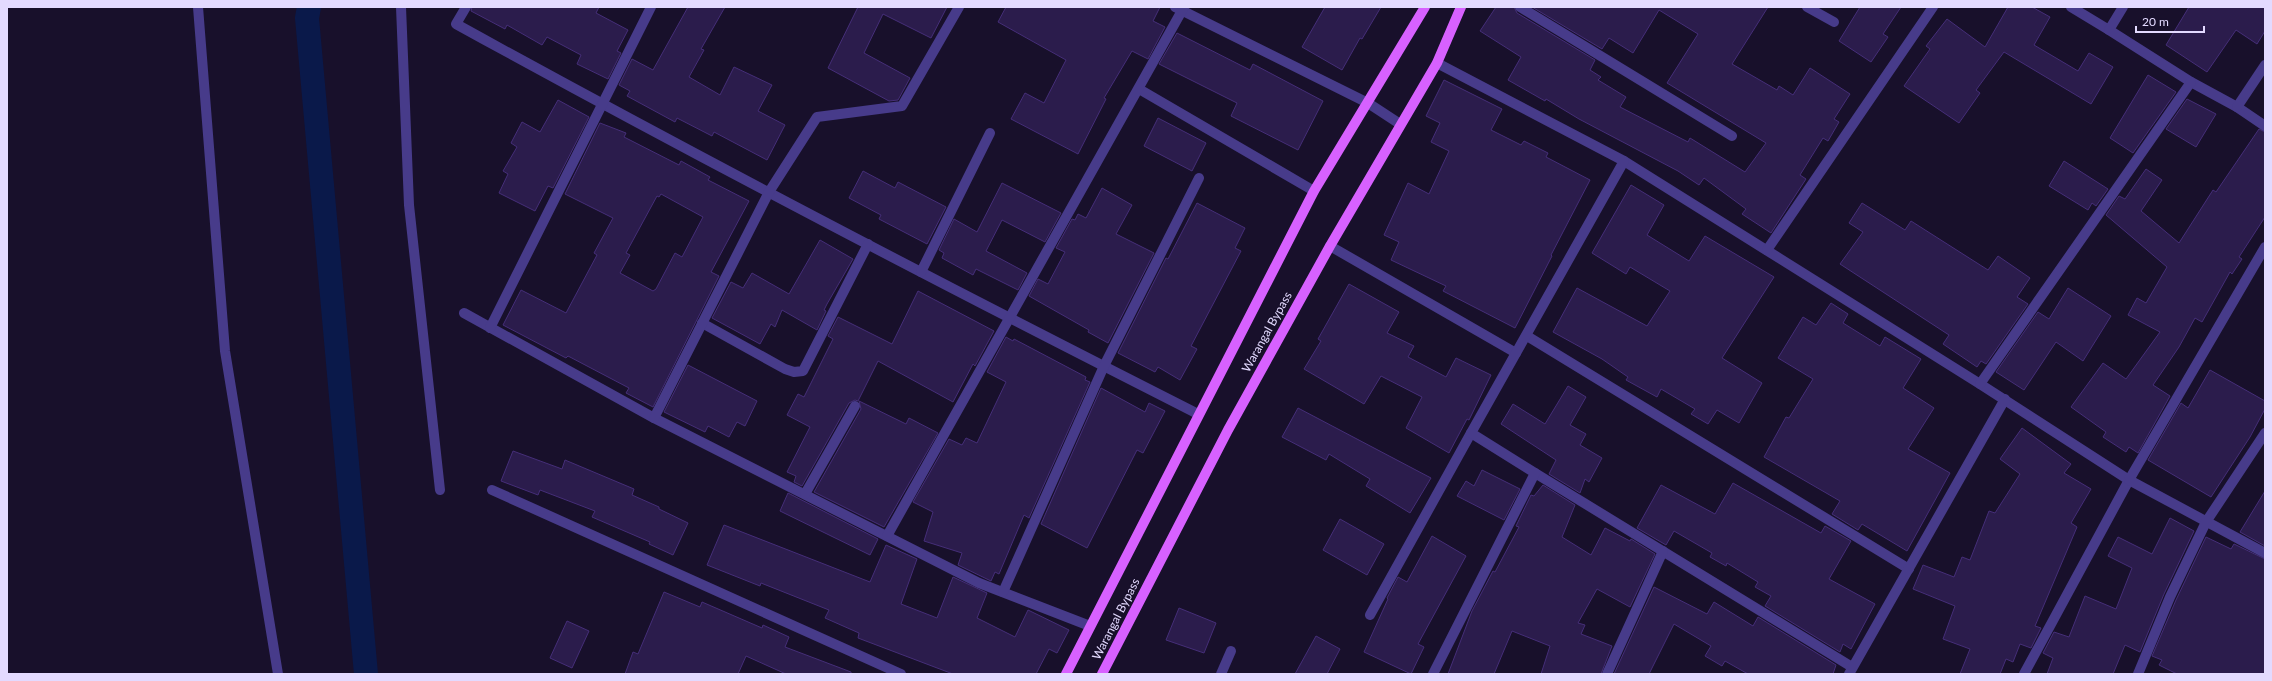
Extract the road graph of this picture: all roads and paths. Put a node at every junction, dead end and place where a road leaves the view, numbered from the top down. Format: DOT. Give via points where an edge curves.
graph roads {
  1 [pos="198,7"];
  2 [pos="401,7"];
  3 [pos="466,7"];
  4 [pos="651,7"];
  5 [pos="959,7"];
  6 [pos="1425,7"];
  7 [pos="1461,7"];
  8 [pos="1520,7"];
  9 [pos="1807,7"];
  10 [pos="1933,7"];
  11 [pos="2071,7"];
  12 [pos="2123,7"];
  13 [pos="1180,8"];
  14 [pos="1834,22"];
  15 [pos="2109,30"];
  16 [pos="1437,63"];
  17 [pos="2265,65"];
  18 [pos="2192,82"];
  19 [pos="1138,88"];
  20 [pos="1368,103"];
  21 [pos="602,105"];
  22 [pos="2237,107"];
  23 [pos="1400,124"];
  24 [pos="2265,126"];
  25 [pos="990,133"];
  26 [pos="1732,136"];
  27 [pos="1624,161"];
  28 [pos="1199,178"];
  29 [pos="1314,191"];
  30 [pos="769,192"];
  31 [pos="868,244"];
  32 [pos="1330,246"];
  33 [pos="2265,248"];
  34 [pos="1767,250"];
  35 [pos="921,272"];
  36 [pos="464,313"];
  37 [pos="1009,318"];
  38 [pos="702,323"];
  39 [pos="490,328"];
  40 [pos="1527,336"];
  41 [pos="1516,354"];
  42 [pos="1104,366"];
  43 [pos="1980,384"];
  44 [pos="2005,400"];
  45 [pos="855,406"];
  46 [pos="1198,414"];
  47 [pos="654,418"];
  48 [pos="1471,433"];
  49 [pos="2265,434"];
  50 [pos="1535,473"];
  51 [pos="2129,480"];
  52 [pos="440,490"];
  53 [pos="492,490"];
  54 [pos="805,494"];
  55 [pos="2206,522"];
  56 [pos="887,536"];
  57 [pos="1663,551"];
  58 [pos="2265,553"];
  59 [pos="1909,569"];
  60 [pos="1003,592"];
  61 [pos="1370,615"];
  62 [pos="1090,626"];
  63 [pos="1231,651"];
  64 [pos="1851,670"];
  65 [pos="278,674"];
  66 [pos="901,674"];
  67 [pos="1066,674"];
  68 [pos="1102,674"];
  69 [pos="1221,674"];
  70 [pos="1433,674"];
  71 [pos="1607,674"];
  72 [pos="2024,674"];
  73 [pos="2138,674"];
  1 -- 65 [label="street" via="225,351"];
  2 -- 52 [label="street" via="409,205"];
  3 -- 21 [label="street" via="456,24"];
  4 -- 21 [label="street"];
  5 -- 30 [label="street" via="902,106 817,117"];
  6 -- 20 [label="main road"];
  7 -- 16 [label="main road, Warangal Bypass"];
  8 -- 26 [label="street"];
  9 -- 14 [label="street"];
  10 -- 34 [label="street"];
  11 -- 15 [label="street"];
  12 -- 15 [label="street"];
  13 -- 19 [label="street"];
  13 -- 20 [label="street"];
  15 -- 18 [label="street"];
  16 -- 23 [label="main road, Warangal Bypass"];
  16 -- 27 [label="street"];
  17 -- 22 [label="street"];
  18 -- 22 [label="street"];
  18 -- 43 [label="street"];
  19 -- 29 [label="street"];
  19 -- 37 [label="street"];
  20 -- 23 [label="street"];
  20 -- 29 [label="main road"];
  21 -- 30 [label="street"];
  21 -- 39 [label="street"];
  22 -- 24 [label="street"];
  23 -- 32 [label="main road, Warangal Bypass"];
  25 -- 35 [label="street"];
  27 -- 34 [label="street"];
  27 -- 40 [label="street"];
  28 -- 42 [label="street"];
  29 -- 46 [label="main road"];
  30 -- 31 [label="street"];
  30 -- 38 [label="street"];
  31 -- 35 [label="street"];
  31 -- 38 [label="street" via="803,370 794,372 785,369"];
  32 -- 41 [label="street"];
  32 -- 68 [label="main road, Warangal Bypass" via="1228,430"];
  33 -- 51 [label="street"];
  34 -- 43 [label="street"];
  35 -- 37 [label="street"];
  36 -- 39 [label="street"];
  37 -- 42 [label="street"];
  37 -- 56 [label="street"];
  38 -- 47 [label="street"];
  39 -- 47 [label="street"];
  40 -- 41 [label="street"];
  40 -- 59 [label="street"];
  41 -- 48 [label="street"];
  42 -- 46 [label="street"];
  42 -- 60 [label="street"];
  43 -- 44 [label="street"];
  44 -- 51 [label="street"];
  44 -- 59 [label="street"];
  45 -- 54 [label="street"];
  46 -- 62 [label="main road"];
  47 -- 54 [label="street"];
  48 -- 50 [label="street"];
  48 -- 61 [label="street"];
  49 -- 55 [label="street"];
  50 -- 57 [label="street"];
  50 -- 70 [label="street"];
  51 -- 55 [label="street"];
  51 -- 72 [label="street"];
  53 -- 66 [label="street"];
  54 -- 56 [label="street"];
  55 -- 58 [label="street"];
  55 -- 73 [label="street" via="2170,597"];
  56 -- 60 [label="street" via="979,583"];
  57 -- 64 [label="street"];
  57 -- 71 [label="street"];
  59 -- 64 [label="street"];
  60 -- 62 [label="street"];
  62 -- 67 [label="main road"];
  63 -- 69 [label="street"];
}
